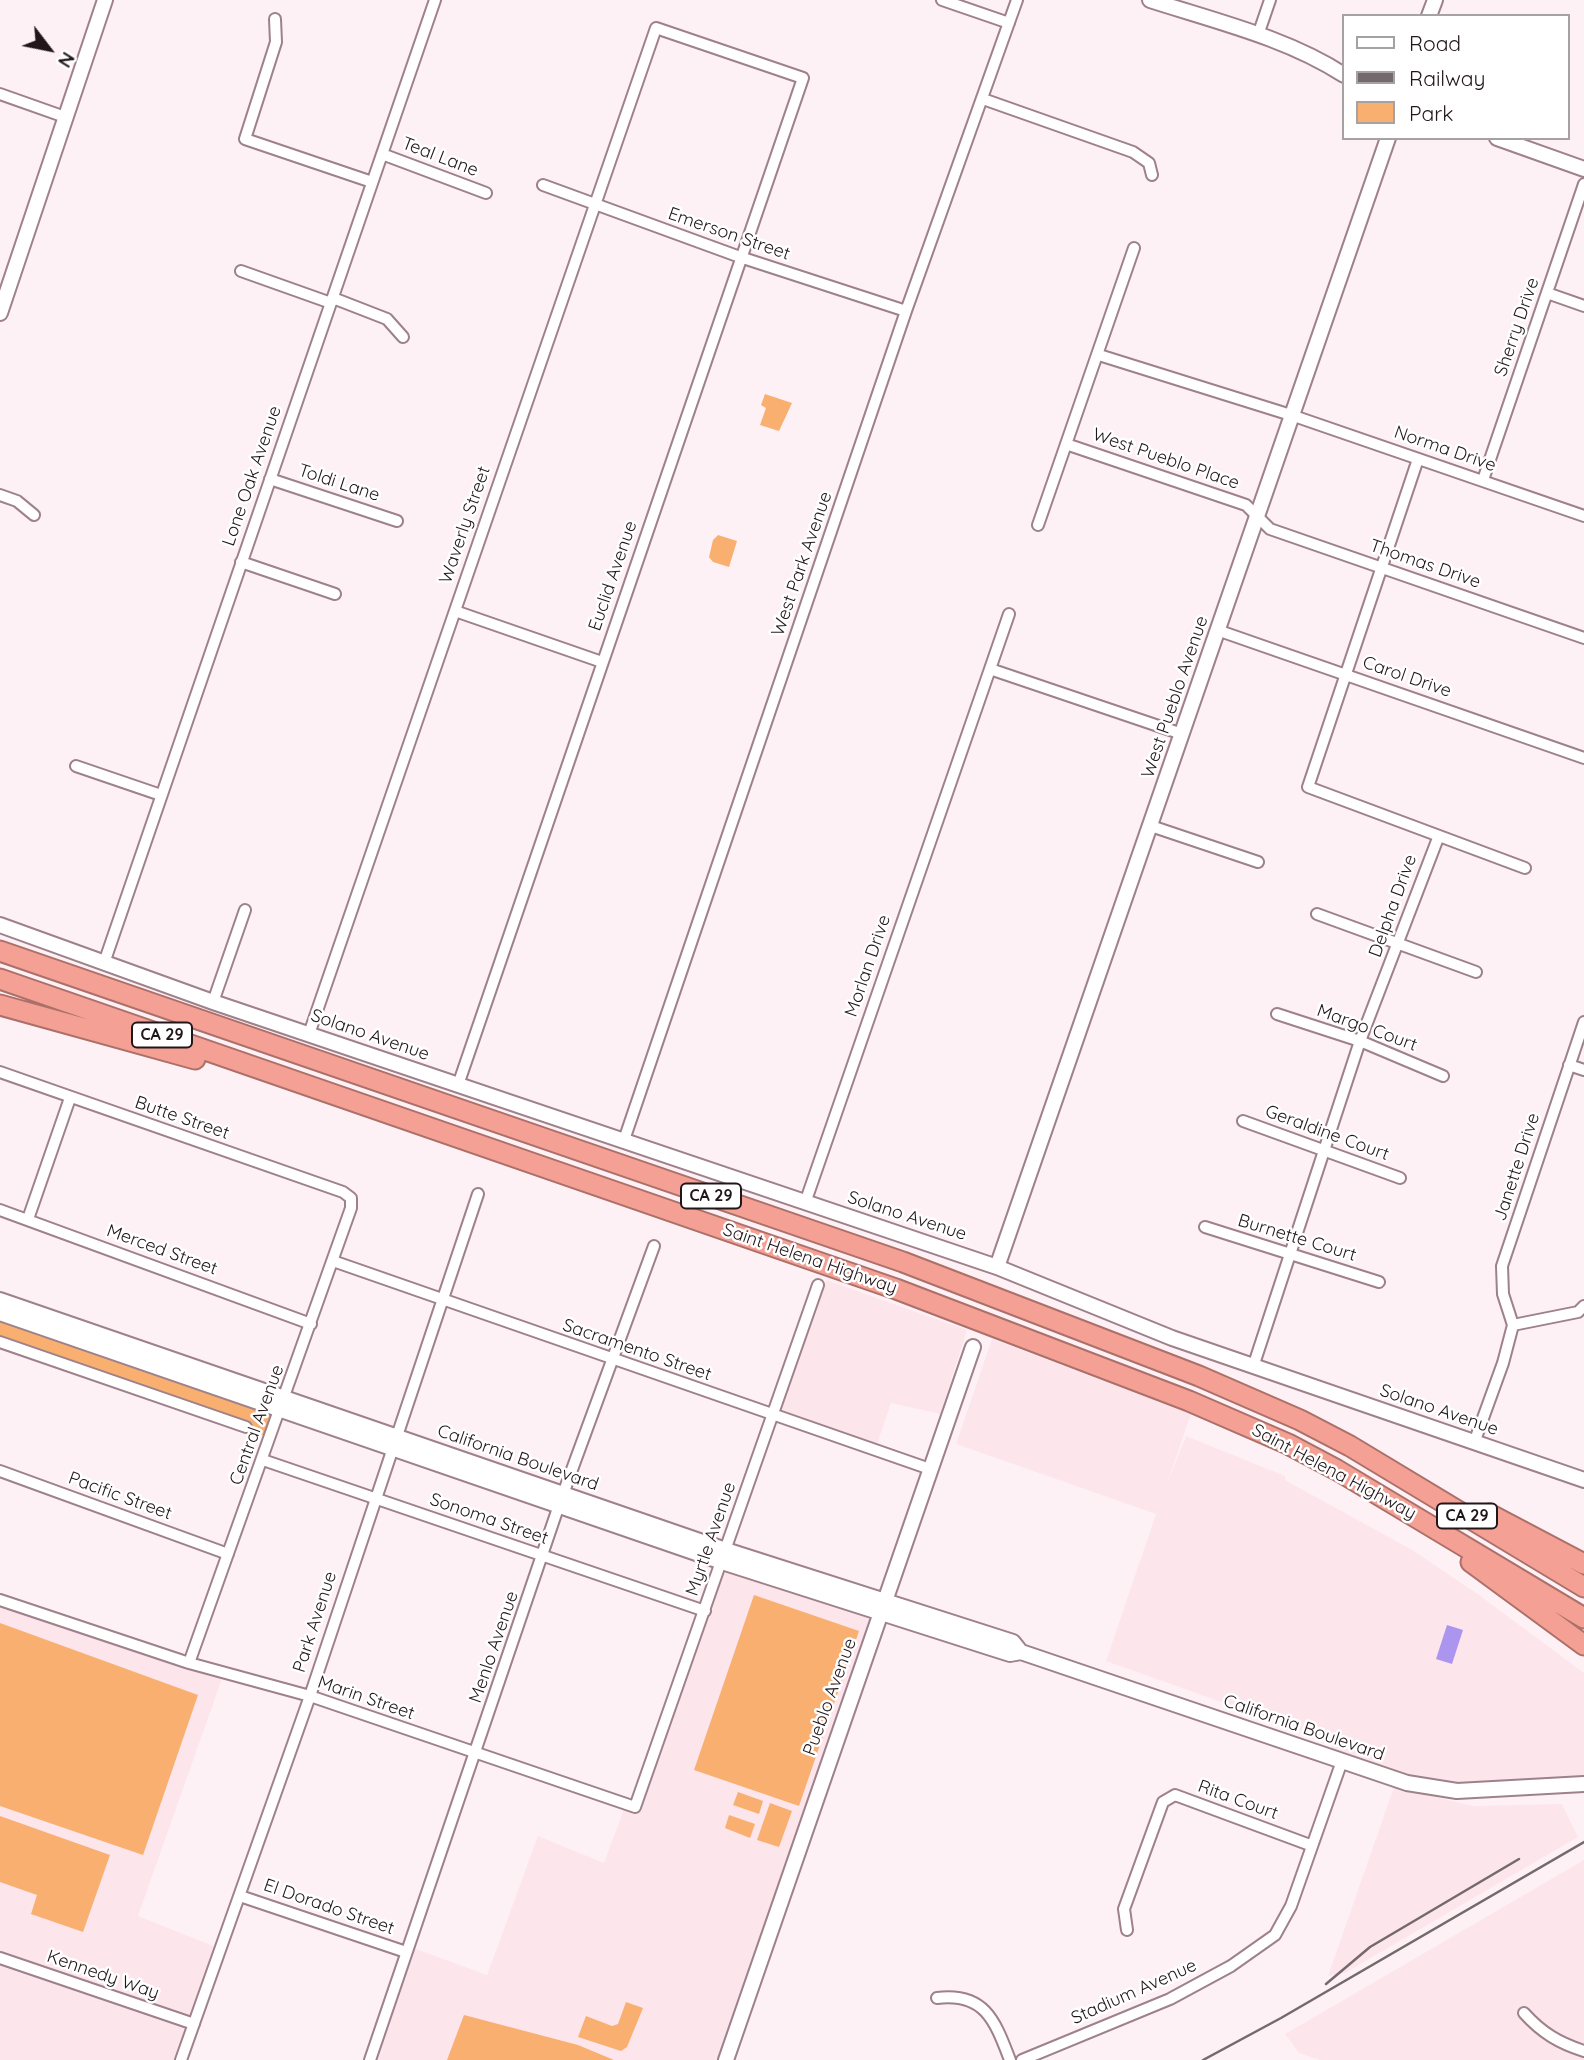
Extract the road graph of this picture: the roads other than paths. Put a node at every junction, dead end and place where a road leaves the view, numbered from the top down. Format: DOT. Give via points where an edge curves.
graph roads {
  1 [pos="106,0"];
  2 [pos="435,0"];
  3 [pos="942,0"];
  4 [pos="1017,0"];
  5 [pos="1150,0"];
  6 [pos="1270,0"];
  7 [pos="275,19"];
  8 [pos="1009,23"];
  9 [pos="1258,35"];
  10 [pos="1342,74"];
  11 [pos="803,78"];
  12 [pos="0,94"];
  13 [pos="983,99"];
  14 [pos="65,117"];
  15 [pos="1387,140"];
  16 [pos="1503,140"];
  17 [pos="382,154"];
  18 [pos="1584,169"];
  19 [pos="1152,175"];
  20 [pos="372,182"];
  21 [pos="1584,184"];
  22 [pos="543,185"];
  23 [pos="486,193"];
  24 [pos="593,204"];
  25 [pos="1134,248"];
  26 [pos="740,257"];
  27 [pos="241,271"];
  28 [pos="4,288"];
  29 [pos="1547,293"];
  30 [pos="332,301"];
  31 [pos="1584,306"];
  32 [pos="906,311"];
  33 [pos="0,313"];
  34 [pos="403,337"];
  35 [pos="1099,355"];
  36 [pos="1294,416"];
  37 [pos="1066,444"];
  38 [pos="1418,459"];
  39 [pos="270,479"];
  40 [pos="1483,480"];
  41 [pos="0,495"];
  42 [pos="34,515"];
  43 [pos="1584,516"];
  44 [pos="1259,518"];
  45 [pos="397,521"];
  46 [pos="1038,526"];
  47 [pos="241,562"];
  48 [pos="1381,567"];
  49 [pos="335,594"];
  50 [pos="455,611"];
  51 [pos="1009,614"];
  52 [pos="1217,630"];
  53 [pos="1584,638"];
  54 [pos="602,662"];
  55 [pos="990,669"];
  56 [pos="1345,674"];
  57 [pos="1182,734"];
  58 [pos="1584,758"];
  59 [pos="76,766"];
  60 [pos="161,795"];
  61 [pos="1151,827"];
  62 [pos="1438,838"];
  63 [pos="1258,862"];
  64 [pos="1525,868"];
  65 [pos="245,910"];
  66 [pos="1317,914"];
  67 [pos="0,925"];
  68 [pos="1399,943"];
  69 [pos="0,949"];
  70 [pos="104,963"];
  71 [pos="1476,972"];
  72 [pos="0,979"];
  73 [pos="213,1002"];
  74 [pos="0,1005"];
  75 [pos="1277,1014"];
  76 [pos="1584,1022"];
  77 [pos="309,1034"];
  78 [pos="1360,1041"];
  79 [pos="1569,1065"];
  80 [pos="1584,1070"];
  81 [pos="0,1072"];
  82 [pos="1443,1076"];
  83 [pos="458,1085"];
  84 [pos="323,1091"];
  85 [pos="70,1098"];
  86 [pos="1243,1121"];
  87 [pos="624,1140"];
  88 [pos="1322,1151"];
  89 [pos="1400,1178"];
  90 [pos="478,1194"];
  91 [pos="351,1198"];
  92 [pos="805,1203"];
  93 [pos="0,1210"];
  94 [pos="28,1219"];
  95 [pos="1205,1227"];
  96 [pos="654,1246"];
  97 [pos="1291,1255"];
  98 [pos="333,1261"];
  99 [pos="997,1267"];
  100 [pos="1379,1282"];
  101 [pos="818,1285"];
  102 [pos="0,1300"];
  103 [pos="444,1300"];
  104 [pos="1584,1306"];
  105 [pos="0,1313"];
  106 [pos="311,1324"];
  107 [pos="1513,1325"];
  108 [pos="0,1342"];
  109 [pos="973,1346"];
  110 [pos="613,1361"];
  111 [pos="1253,1367"];
  112 [pos="284,1402"];
  113 [pos="773,1415"];
  114 [pos="246,1427"];
  115 [pos="395,1443"];
  116 [pos="1474,1443"];
  117 [pos="1350,1446"];
  118 [pos="263,1460"];
  119 [pos="930,1469"];
  120 [pos="0,1471"];
  121 [pos="1584,1480"];
  122 [pos="1387,1498"];
  123 [pos="374,1499"];
  124 [pos="561,1500"];
  125 [pos="228,1554"];
  126 [pos="543,1556"];
  127 [pos="724,1556"];
  128 [pos="1584,1564"];
  129 [pos="1584,1587"];
  130 [pos="0,1600"];
  131 [pos="883,1606"];
  132 [pos="705,1611"];
  133 [pos="1584,1618"];
  134 [pos="1584,1646"];
  135 [pos="189,1663"];
  136 [pos="310,1696"];
  137 [pos="475,1755"];
  138 [pos="1342,1761"];
  139 [pos="1584,1784"];
  140 [pos="638,1804"];
  141 [pos="1310,1845"];
  142 [pos="240,1896"];
  143 [pos="1127,1930"];
  144 [pos="406,1952"];
  145 [pos="0,1958"];
  146 [pos="937,1998"];
  147 [pos="1524,2013"];
  148 [pos="194,2024"];
  149 [pos="1584,2051"];
  150 [pos="181,2060"];
  151 [pos="370,2060"];
  152 [pos="726,2060"];
  153 [pos="1010,2060"];
  154 [pos="1022,2060"];
  1 -- 14 [label="street"];
  2 -- 17 [label="street, Lone Oak Avenue"];
  3 -- 8 [label="street"];
  4 -- 8 [label="street, West Park Avenue"];
  5 -- 9 [label="street"];
  6 -- 9 [label="street"];
  7 -- 20 [label="street" via="276,42 245,139"];
  8 -- 13 [label="street, West Park Avenue"];
  9 -- 10 [label="street"];
  11 -- 24 [label="street, Waverly Street" via="656,28"];
  11 -- 26 [label="street, Euclid Avenue"];
  12 -- 14 [label="street"];
  13 -- 19 [label="street" via="1133,152 1149,163"];
  13 -- 32 [label="street, West Park Avenue"];
  14 -- 28 [label="street"];
  15 -- 36 [label="street, West Pueblo Avenue"];
  16 -- 18 [label="street"];
  17 -- 20 [label="street, Lone Oak Avenue"];
  17 -- 23 [label="street, Teal Lane"];
  20 -- 30 [label="street, Lone Oak Avenue"];
  21 -- 29 [label="street, Sherry Drive"];
  22 -- 24 [label="street, Emerson Street"];
  24 -- 26 [label="street, Emerson Street"];
  24 -- 50 [label="street, Waverly Street"];
  25 -- 35 [label="street, West Pueblo Place"];
  26 -- 32 [label="street, Emerson Street"];
  26 -- 54 [label="street, Euclid Avenue"];
  27 -- 30 [label="street"];
  28 -- 33 [label="street"];
  29 -- 31 [label="street"];
  29 -- 40 [label="street, Sherry Drive"];
  30 -- 34 [label="street" via="387,319"];
  30 -- 39 [label="street, Lone Oak Avenue"];
  32 -- 87 [label="street, West Park Avenue"];
  35 -- 36 [label="street"];
  35 -- 37 [label="street, West Pueblo Place"];
  36 -- 38 [label="street, Norma Drive"];
  36 -- 44 [label="street, West Pueblo Avenue"];
  37 -- 44 [label="street, West Pueblo Place" via="1246,505"];
  37 -- 46 [label="street"];
  38 -- 40 [label="street, Norma Drive"];
  38 -- 48 [label="street, Delpha Drive"];
  39 -- 45 [label="street, Toldi Lane"];
  39 -- 47 [label="street, Lone Oak Avenue"];
  40 -- 43 [label="street, Norma Drive"];
  41 -- 42 [label="street"];
  44 -- 48 [label="street, Thomas Drive" via="1270,529"];
  44 -- 52 [label="street, West Pueblo Avenue"];
  47 -- 49 [label="street"];
  47 -- 60 [label="street, Lone Oak Avenue"];
  48 -- 53 [label="street, Thomas Drive"];
  48 -- 56 [label="street, Delpha Drive"];
  50 -- 54 [label="street"];
  50 -- 77 [label="street, Waverly Street"];
  51 -- 55 [label="street, Morlan Drive"];
  52 -- 56 [label="street, Carol Drive"];
  52 -- 57 [label="street, West Pueblo Avenue"];
  54 -- 83 [label="street, Euclid Avenue"];
  55 -- 57 [label="street"];
  55 -- 92 [label="street, Morlan Drive"];
  56 -- 58 [label="street, Carol Drive"];
  56 -- 62 [label="street, Delpha Drive" via="1308,787"];
  57 -- 61 [label="street, West Pueblo Avenue"];
  59 -- 60 [label="street"];
  60 -- 70 [label="street, Lone Oak Avenue"];
  61 -- 63 [label="street"];
  61 -- 99 [label="street, West Pueblo Avenue"];
  62 -- 64 [label="street"];
  62 -- 68 [label="street, Delpha Drive"];
  65 -- 73 [label="street"];
  66 -- 68 [label="street"];
  67 -- 70 [label="street, Solano Avenue"];
  68 -- 71 [label="street"];
  68 -- 78 [label="street, Delpha Drive"];
  69 -- 117 [label="highway, Saint Helena Highway / CA 29" via="903,1262 1237,1392"];
  70 -- 73 [label="street, Solano Avenue"];
  72 -- 84 [label="highway, Saint Helena Highway / CA 29"];
  73 -- 77 [label="street, Solano Avenue"];
  74 -- 84 [label="highway"];
  75 -- 78 [label="street, Margo Court"];
  76 -- 79 [label="street, Janette Drive"];
  77 -- 83 [label="street, Solano Avenue"];
  78 -- 82 [label="street, Margo Court"];
  78 -- 88 [label="street, Delpha Drive"];
  79 -- 80 [label="street"];
  79 -- 107 [label="street, Janette Drive" via="1503,1266 1503,1294"];
  81 -- 85 [label="street, Butte Street"];
  83 -- 87 [label="street, Solano Avenue"];
  84 -- 122 [label="highway, Saint Helena Highway / CA 29" via="896,1289 1239,1422"];
  85 -- 91 [label="street, Butte Street"];
  85 -- 94 [label="street"];
  86 -- 88 [label="street, Geraldine Court"];
  87 -- 92 [label="street, Solano Avenue"];
  88 -- 89 [label="street, Geraldine Court"];
  88 -- 97 [label="street, Delpha Drive"];
  90 -- 103 [label="street, Park Avenue"];
  91 -- 98 [label="street, Central Avenue"];
  92 -- 99 [label="street, Solano Avenue"];
  93 -- 94 [label="street, Merced Street"];
  94 -- 106 [label="street, Merced Street"];
  95 -- 97 [label="street, Burnette Court"];
  96 -- 110 [label="street, Menlo Avenue"];
  97 -- 100 [label="street, Burnette Court"];
  97 -- 111 [label="street, Delpha Drive"];
  98 -- 103 [label="street, Sacramento Street"];
  98 -- 106 [label="street, Central Avenue"];
  99 -- 111 [label="street, Solano Avenue"];
  101 -- 113 [label="street, Myrtle Avenue"];
  102 -- 112 [label="street, California Boulevard"];
  103 -- 110 [label="street, Sacramento Street"];
  103 -- 115 [label="street, Park Avenue"];
  104 -- 107 [label="street" via="1578,1312"];
  105 -- 112 [label="street, California Boulevard"];
  106 -- 112 [label="street, Central Avenue"];
  107 -- 116 [label="street"];
  108 -- 114 [label="street"];
  109 -- 119 [label="street, Pueblo Avenue"];
  110 -- 113 [label="street, Sacramento Street"];
  110 -- 124 [label="street, Menlo Avenue"];
  111 -- 116 [label="street, Solano Avenue"];
  112 -- 115 [label="street, California Boulevard"];
  112 -- 118 [label="street, Central Avenue"];
  113 -- 119 [label="street, Sacramento Street"];
  113 -- 127 [label="street, Myrtle Avenue"];
  115 -- 123 [label="street, Park Avenue"];
  115 -- 124 [label="street, California Boulevard"];
  116 -- 121 [label="street, Solano Avenue"];
  117 -- 128 [label="highway"];
  117 -- 129 [label="highway, Saint Helena Highway / CA 29"];
  118 -- 123 [label="street, Sonoma Street"];
  118 -- 125 [label="street, Central Avenue"];
  119 -- 131 [label="street, Pueblo Avenue"];
  120 -- 125 [label="street, Pacific Street"];
  122 -- 133 [label="highway, Saint Helena Highway / CA 29"];
  122 -- 134 [label="highway"];
  123 -- 126 [label="street, Sonoma Street"];
  123 -- 136 [label="street, Park Avenue"];
  124 -- 126 [label="street, Menlo Avenue"];
  124 -- 127 [label="street, California Boulevard"];
  125 -- 135 [label="street, Central Avenue"];
  126 -- 132 [label="street, Sonoma Street"];
  126 -- 137 [label="street, Menlo Avenue"];
  127 -- 131 [label="street, California Boulevard"];
  127 -- 132 [label="street, Myrtle Avenue"];
  130 -- 135 [label="street, Marin Street"];
  131 -- 138 [label="street, California Boulevard" via="991,1648 1021,1652"];
  131 -- 152 [label="street, Pueblo Avenue"];
  132 -- 140 [label="street, Myrtle Avenue"];
  135 -- 136 [label="street, Marin Street"];
  136 -- 137 [label="street, Marin Street"];
  136 -- 142 [label="street, Park Avenue"];
  137 -- 140 [label="street, Marin Street" via="631,1808"];
  137 -- 144 [label="street, Menlo Avenue"];
  138 -- 139 [label="street, California Boulevard" via="1407,1783 1457,1791"];
  138 -- 141 [label="street, Stadium Avenue"];
  141 -- 143 [label="street, Rita Court" via="1175,1795 1163,1802 1124,1909"];
  141 -- 154 [label="street, Stadium Avenue" via="1291,1906 1275,1935 1170,2000"];
  142 -- 144 [label="street, El Dorado Street"];
  142 -- 148 [label="street, Park Avenue"];
  144 -- 151 [label="street, Menlo Avenue"];
  145 -- 148 [label="street, Kennedy Way"];
  146 -- 153 [label="street" via="955,1996 980,2005 996,2022"];
  147 -- 149 [label="street" via="1558,2042"];
  148 -- 150 [label="street, Park Avenue"];
}
